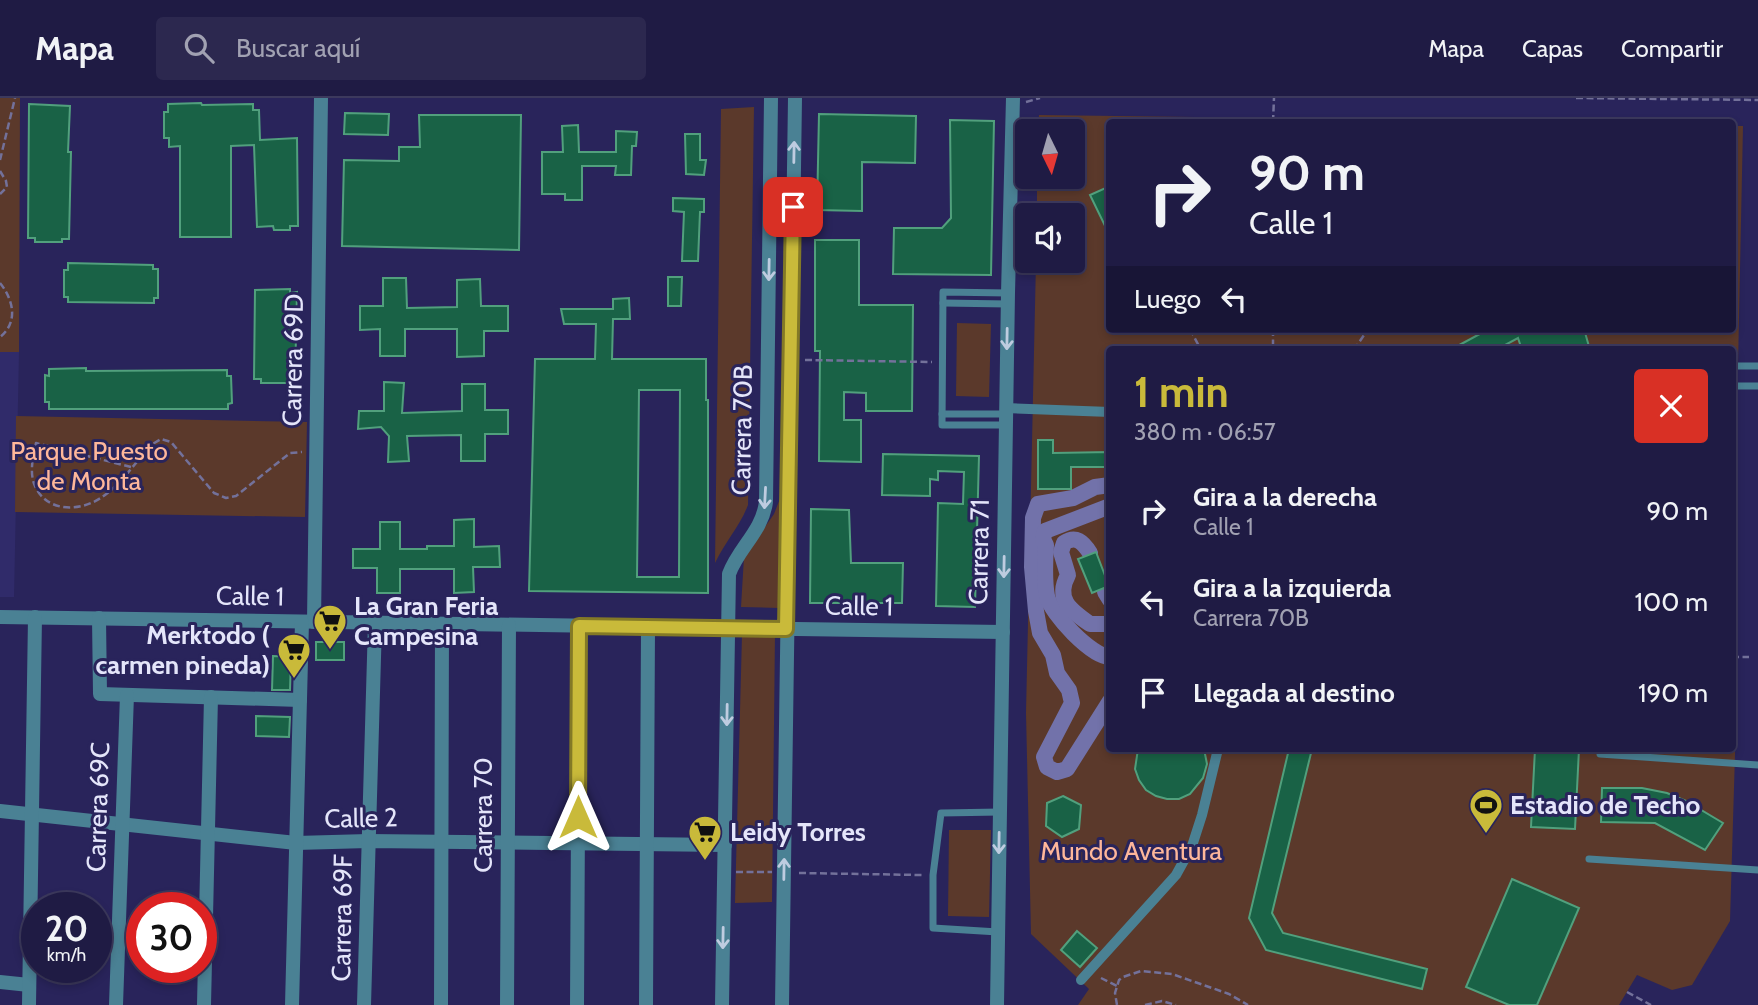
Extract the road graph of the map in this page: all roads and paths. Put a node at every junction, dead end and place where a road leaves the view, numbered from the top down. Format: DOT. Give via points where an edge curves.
graph roads {
  1 [pos="15,98"];
  2 [pos="321,98"];
  3 [pos="771,98"];
  4 [pos="795,98"];
  5 [pos="1274,98"];
  6 [pos="1577,98"];
  7 [pos="1014,99"];
  8 [pos="1758,100"];
  9 [pos="1273,119"];
  10 [pos="0,160"];
  11 [pos="0,171"];
  12 [pos="0,194"];
  13 [pos="0,283"];
  14 [pos="1008,298"];
  15 [pos="943,303"];
  16 [pos="0,337"];
  17 [pos="798,360"];
  18 [pos="942,362"];
  19 [pos="1736,366"];
  20 [pos="1758,366"];
  21 [pos="1736,386"];
  22 [pos="1758,386"];
  23 [pos="1106,412"];
  24 [pos="942,414"];
  25 [pos="1006,416"];
  26 [pos="309,452"];
  27 [pos="131,467"];
  28 [pos="0,617"];
  29 [pos="35,617"];
  30 [pos="99,618"];
  31 [pos="308,622"];
  32 [pos="375,623"];
  33 [pos="442,624"];
  34 [pos="509,625"];
  35 [pos="579,626"];
  36 [pos="648,628"];
  37 [pos="728,629"];
  38 [pos="786,629"];
  39 [pos="1003,632"];
  40 [pos="1736,657"];
  41 [pos="1749,657"];
  42 [pos="127,695"];
  43 [pos="211,697"];
  44 [pos="300,700"];
  45 [pos="1217,752"];
  46 [pos="1600,754"];
  47 [pos="1758,765"];
  48 [pos="0,811"];
  49 [pos="1000,812"];
  50 [pos="33,814"];
  51 [pos="122,824"];
  52 [pos="208,834"];
  53 [pos="368,841"];
  54 [pos="441,842"];
  55 [pos="296,843"];
  56 [pos="508,843"];
  57 [pos="578,844"];
  58 [pos="647,844"];
  59 [pos="725,845"];
  60 [pos="1589,859"];
  61 [pos="1758,870"];
  62 [pos="724,872"];
  63 [pos="784,873"];
  64 [pos="933,875"];
  65 [pos="998,932"];
  66 [pos="1089,971"];
  67 [pos="1081,980"];
  68 [pos="0,982"];
  69 [pos="29,985"];
  70 [pos="1116,986"];
  71 [pos="1627,992"];
  72 [pos="29,1005"];
  73 [pos="116,1005"];
  74 [pos="204,1005"];
  75 [pos="292,1005"];
  76 [pos="364,1005"];
  77 [pos="441,1005"];
  78 [pos="507,1005"];
  79 [pos="578,1005"];
  80 [pos="646,1005"];
  81 [pos="722,1005"];
  82 [pos="782,1005"];
  83 [pos="997,1005"];
  84 [pos="1116,1005"];
  85 [pos="1145,1005"];
  86 [pos="1176,1005"];
  87 [pos="1248,1005"];
  88 [pos="1651,1005"];
  1 -- 10 [label="path"];
  2 -- 31 [label="street, Carrera 69D"];
  3 -- 37 [label="street, Carrera 70B, one-way" via="766,502 758,529 729,574"];
  38 -- 4 [label="street, Carrera 70B, one-way"];
  5 -- 9 [label="path"];
  6 -- 8 [label="path"];
  7 -- 14 [label="street, Carrera 71"];
  11 -- 12 [label="path" via="7,187"];
  13 -- 16 [label="path" via="13,310"];
  14 -- 15 [label="lane"];
  14 -- 15 [label="lane" via="943,292"];
  14 -- 25 [label="street, Carrera 71, one-way"];
  15 -- 18 [label="lane"];
  17 -- 18 [label="path"];
  18 -- 24 [label="lane"];
  19 -- 20 [label="lane"];
  21 -- 22 [label="lane"];
  23 -- 25 [label="street"];
  24 -- 25 [label="lane"];
  24 -- 25 [label="lane" via="942,425"];
  25 -- 39 [label="street, Carrera 71, one-way"];
  26 -- 27 [label="path" via="290,453 236,496 226,498 214,493 166,439 156,441"];
  27 -- 27 [label="path" via="104,496 69,508 43,498 34,485 32,461 36,443"];
  28 -- 29 [label="street, Calle 1"];
  29 -- 30 [label="street, Calle 1"];
  29 -- 50 [label="street"];
  30 -- 31 [label="street, Calle 1"];
  30 -- 42 [label="street" via="100,694"];
  31 -- 32 [label="street, Calle 1"];
  31 -- 44 [label="street, Carrera 69D"];
  32 -- 33 [label="street, Calle 1"];
  32 -- 53 [label="street, Carrera 69F"];
  33 -- 34 [label="street, Calle 1"];
  33 -- 54 [label="street"];
  34 -- 35 [label="street, Calle 1"];
  34 -- 56 [label="street, Carrera 70"];
  35 -- 36 [label="street, Calle 1"];
  35 -- 57 [label="street"];
  36 -- 37 [label="street, Calle 1"];
  36 -- 58 [label="street"];
  37 -- 38 [label="street, Calle 1"];
  37 -- 59 [label="street, Carrera 70B, one-way"];
  38 -- 39 [label="street, Calle 1"];
  63 -- 38 [label="street, Carrera 70B, one-way"];
  39 -- 49 [label="street, Carrera 71"];
  40 -- 41 [label="path"];
  42 -- 43 [label="street"];
  42 -- 51 [label="street, Carrera 69C"];
  43 -- 44 [label="street"];
  43 -- 52 [label="street"];
  44 -- 55 [label="street, Carrera 69D"];
  45 -- 66 [label="street" via="1192,846 1177,875"];
  46 -- 47 [label="lane"];
  48 -- 50 [label="street, Calle 2"];
  49 -- 64 [label="lane" via="941,813"];
  49 -- 65 [label="street, Carrera 71, one-way"];
  50 -- 51 [label="street, Calle 2"];
  50 -- 69 [label="street"];
  51 -- 52 [label="street, Calle 2"];
  51 -- 73 [label="street, Carrera 69C"];
  52 -- 55 [label="street, Calle 2"];
  52 -- 74 [label="street"];
  53 -- 54 [label="street, Calle 2"];
  53 -- 55 [label="street, Calle 2"];
  53 -- 76 [label="street, Carrera 69F"];
  54 -- 56 [label="street, Calle 2"];
  54 -- 77 [label="street"];
  55 -- 75 [label="street, Carrera 69D"];
  56 -- 57 [label="street, Calle 2"];
  56 -- 78 [label="street, Carrera 70"];
  57 -- 58 [label="street, Calle 2"];
  57 -- 79 [label="street"];
  58 -- 59 [label="street, Calle 2"];
  58 -- 80 [label="street"];
  59 -- 62 [label="street, Carrera 70B"];
  60 -- 61 [label="lane"];
  62 -- 63 [label="path"];
  62 -- 81 [label="street, Carrera 70B, one-way"];
  63 -- 64 [label="path"];
  63 -- 82 [label="street, Carrera 70B"];
  64 -- 65 [label="lane" via="933,928"];
  65 -- 83 [label="street, Carrera 71"];
  66 -- 67 [label="street"];
  66 -- 70 [label="path"];
  68 -- 69 [label="street"];
  69 -- 72 [label="street"];
  70 -- 84 [label="path"];
  70 -- 87 [label="path" via="1123,976 1138,972 1172,974"];
  71 -- 88 [label="path"];
  85 -- 86 [label="path" via="1162,1001"];
}
